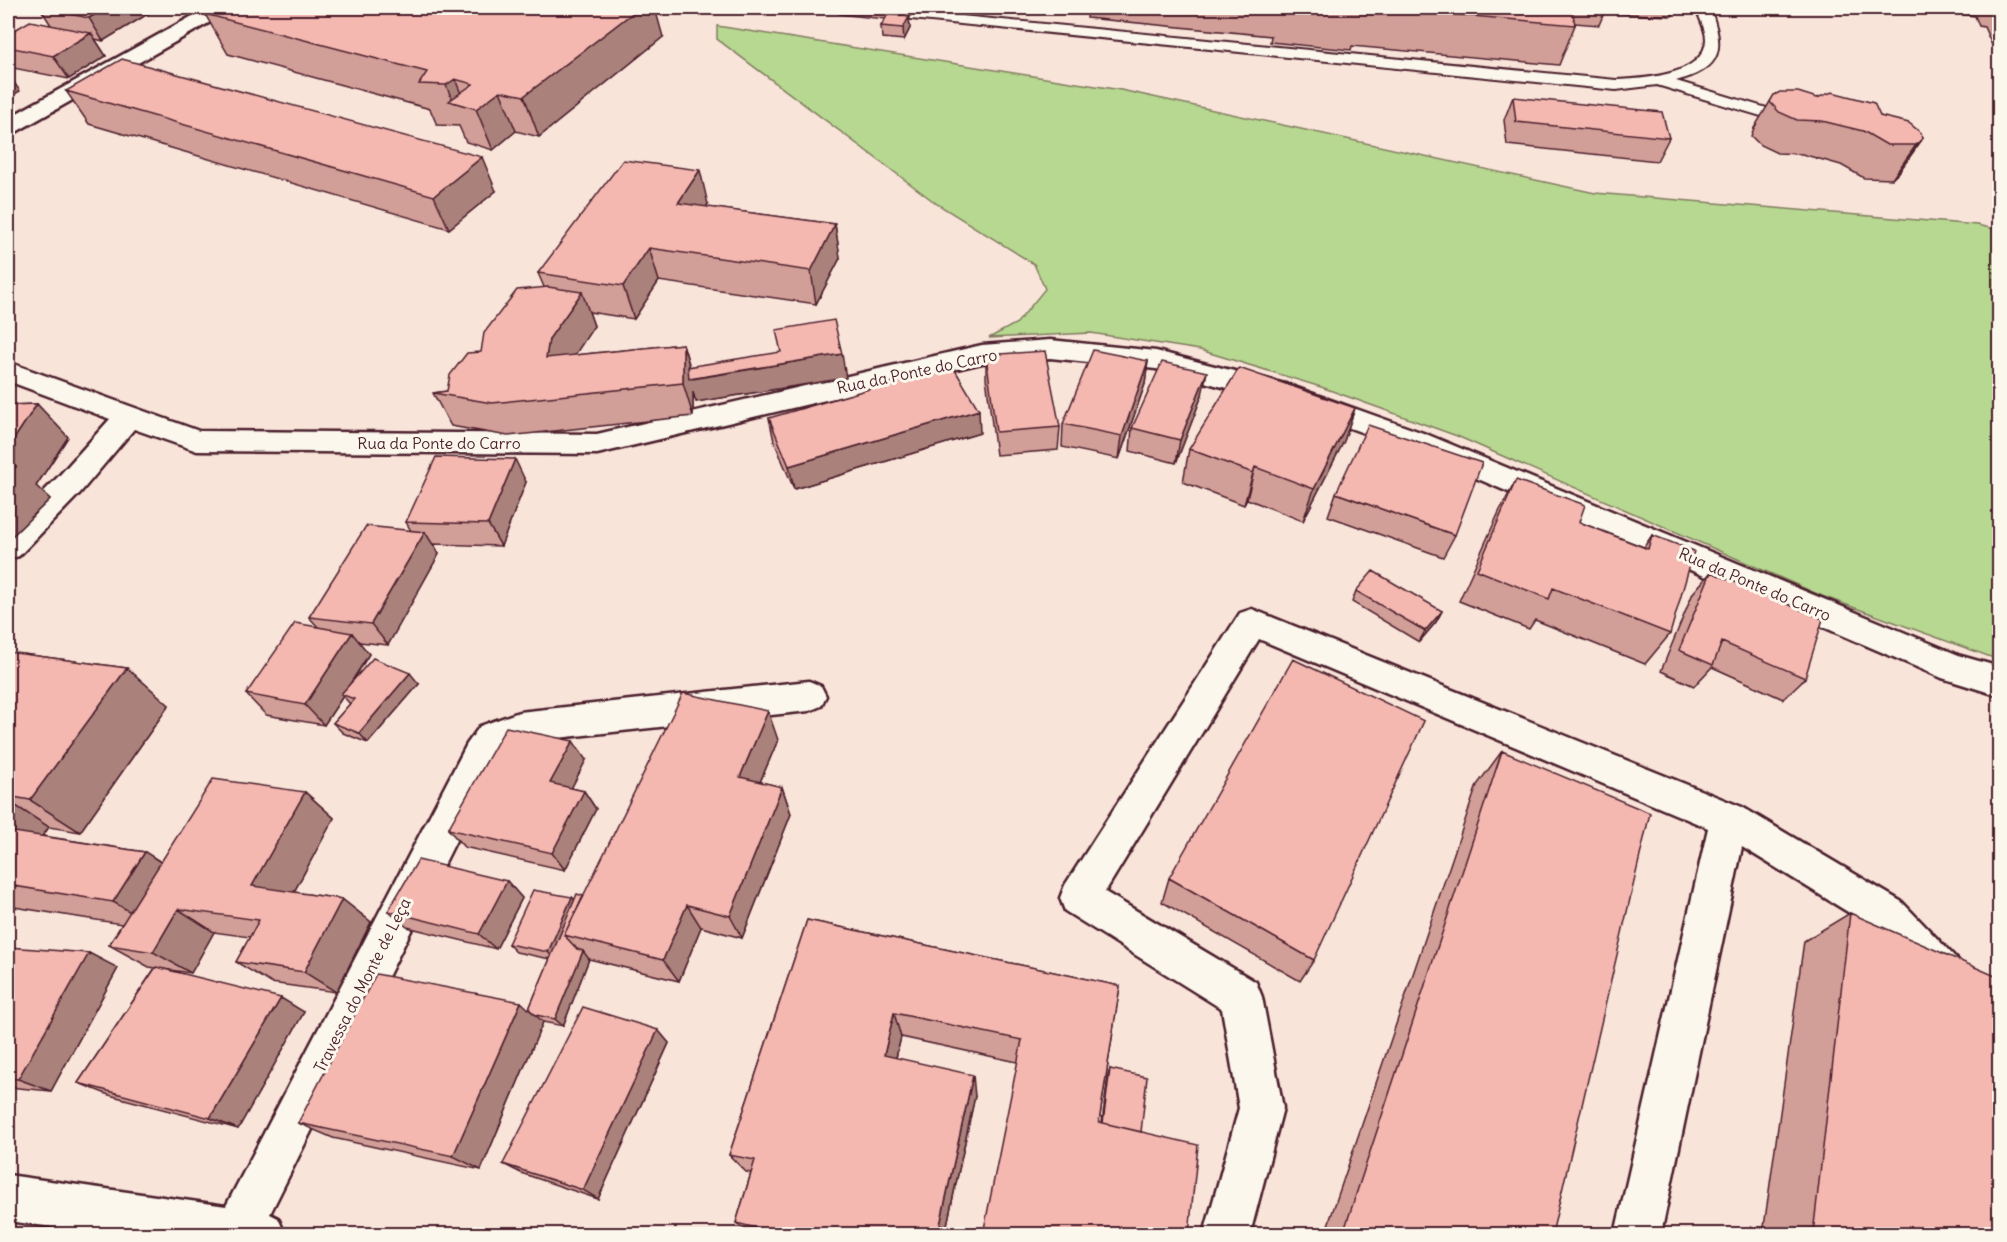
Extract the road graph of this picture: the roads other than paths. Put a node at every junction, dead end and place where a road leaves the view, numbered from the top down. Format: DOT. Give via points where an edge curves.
graph roads {
  1 [pos="221,8"];
  2 [pos="1703,8"];
  3 [pos="936,13"];
  4 [pos="911,15"];
  5 [pos="1660,81"];
  6 [pos="1794,122"];
  7 [pos="8,127"];
  8 [pos="8,371"];
  9 [pos="128,417"];
  10 [pos="8,547"];
  11 [pos="2000,682"];
  12 [pos="809,696"];
  13 [pos="1729,819"];
  14 [pos="2000,1035"];
  15 [pos="8,1198"];
  16 [pos="244,1233"];
  17 [pos="1227,1234"];
  18 [pos="1638,1234"];
  1 -- 7 [label="street"];
  2 -- 5 [label="lane" via="1713,39 1711,52 1694,68"];
  3 -- 4 [label="lane"];
  3 -- 5 [label="lane" via="1593,85"];
  5 -- 6 [label="lane"];
  8 -- 9 [label="street, Rua da Ponte do Carro"];
  9 -- 10 [label="street"];
  9 -- 11 [label="street, Rua da Ponte do Carro" via="197,441 597,444 982,354 1050,349 1155,360 1279,392 1416,441 1954,668"];
  12 -- 16 [label="street, Travessa do Monte de Leça" via="519,727 493,737 480,755"];
  13 -- 14 [label="street" via="1887,915"];
  13 -- 17 [label="street" via="1252,622 1079,898 1241,997 1261,1108"];
  13 -- 18 [label="street"];
  15 -- 16 [label="street"];
}
